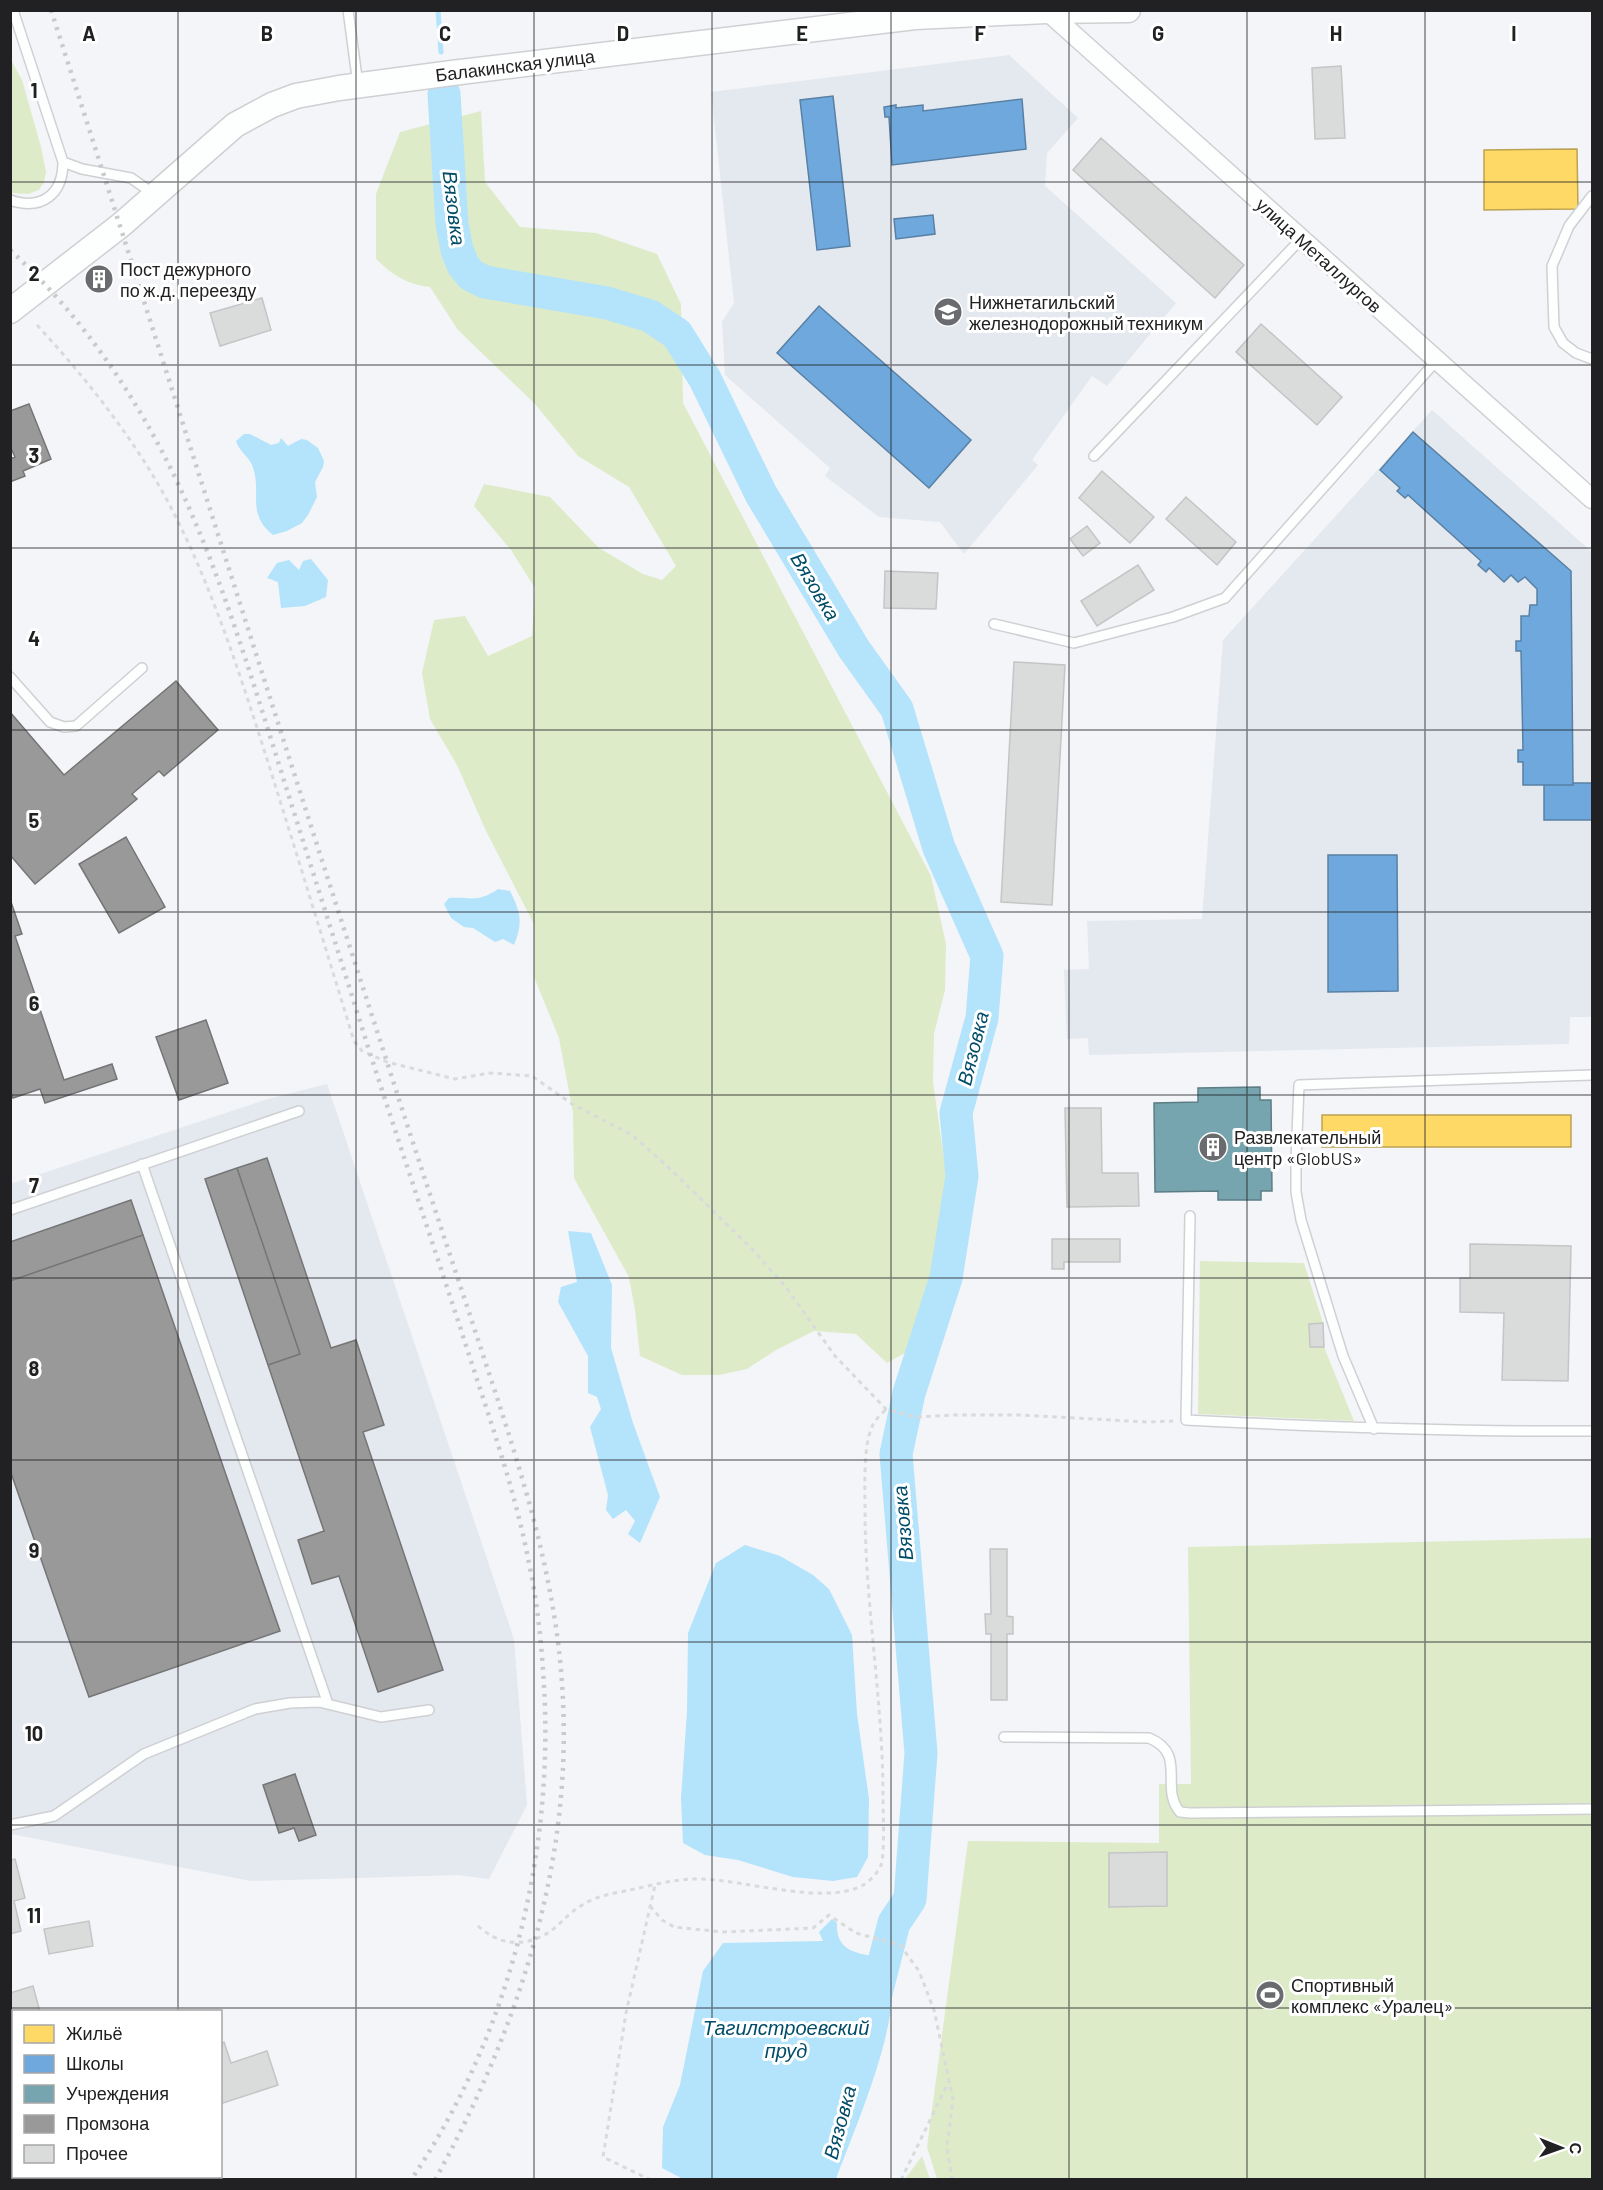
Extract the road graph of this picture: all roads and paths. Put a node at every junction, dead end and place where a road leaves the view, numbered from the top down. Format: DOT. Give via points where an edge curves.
graph roads {
  1 [pos="13,10"];
  2 [pos="348,10"];
  3 [pos="1128,10"];
  4 [pos="1046,11"];
  5 [pos="358,85"];
  6 [pos="63,162"];
  7 [pos="155,195"];
  8 [pos="1593,196"];
  9 [pos="10,200"];
  10 [pos="1301,239"];
  11 [pos="10,311"];
  12 [pos="37,325"];
  13 [pos="1593,359"];
  14 [pos="1437,360"];
  15 [pos="1094,456"];
  16 [pos="1593,499"];
  17 [pos="994,624"];
  18 [pos="142,668"];
  19 [pos="10,677"];
  20 [pos="1593,1075"];
  21 [pos="298,1110"];
  22 [pos="142,1164"];
  23 [pos="10,1210"];
  24 [pos="1190,1216"];
  25 [pos="886,1409"];
  26 [pos="1186,1420"];
  27 [pos="1374,1429"];
  28 [pos="1593,1431"];
  29 [pos="328,1704"];
  30 [pos="429,1710"];
  31 [pos="1004,1737"];
  32 [pos="1593,1809"];
  33 [pos="10,1825"];
  34 [pos="656,1884"];
  35 [pos="650,1906"];
  36 [pos="478,1926"];
  37 [pos="949,2081"];
  38 [pos="651,2180"];
  39 [pos="901,2180"];
  40 [pos="952,2180"];
  1 -- 6 [label="lane"];
  2 -- 5 [label="lane"];
  3 -- 4 [label="street, Балакинская улица"];
  4 -- 5 [label="street, Балакинская улица" via="915,17"];
  4 -- 10 [label="street, улица Металлургов"];
  5 -- 7 [label="street, Балакинская улица" via="296,96 252,115 235,125"];
  6 -- 7 [label="lane" via="131,178"];
  6 -- 9 [label="lane" via="59,186 49,197 30,204"];
  7 -- 11 [label="street, Балакинская улица"];
  8 -- 13 [label="lane" via="1569,226 1552,266 1554,327 1563,343"];
  10 -- 14 [label="street, улица Металлургов"];
  10 -- 15 [label="lane"];
  12 -- 25 [label="path" via="77,369 132,441 159,486 207,588 258,730 354,1041 362,1051 387,1062 455,1079 490,1073 532,1076 572,1104 632,1135 751,1248 785,1286 835,1356"];
  14 -- 16 [label="street, улица Металлургов"];
  14 -- 17 [label="lane" via="1226,598 1173,617 1074,643"];
  18 -- 19 [label="lane" via="76,726 64,727 50,722"];
  20 -- 27 [label="lane" via="1299,1084 1296,1192 1302,1220 1343,1356"];
  21 -- 22 [label="lane"];
  22 -- 23 [label="lane"];
  22 -- 29 [label="lane"];
  24 -- 26 [label="lane"];
  25 -- 26 [label="path" via="915,1418 1021,1415 1148,1422"];
  25 -- 34 [label="path" via="872,1426 865,1467 867,1584 883,1781 881,1864 862,1885 843,1892 700,1879"];
  26 -- 27 [label="lane"];
  27 -- 28 [label="lane"];
  29 -- 30 [label="lane" via="381,1717"];
  29 -- 33 [label="lane" via="290,1703 255,1709 144,1754 54,1816"];
  31 -- 32 [label="lane" via="1149,1738 1170,1756 1175,1806 1190,1814"];
  34 -- 35 [label="path"];
  34 -- 36 [label="path" via="589,1901 543,1935 517,1944 494,1939"];
  35 -- 37 [label="path" via="674,1927 723,1932 813,1928 829,1915 856,1933 900,1945 920,1971 934,2010"];
  35 -- 38 [label="path" via="626,2013 603,2157"];
  37 -- 39 [label="path"];
  37 -- 40 [label="path" via="953,2099 947,2147"];
}
